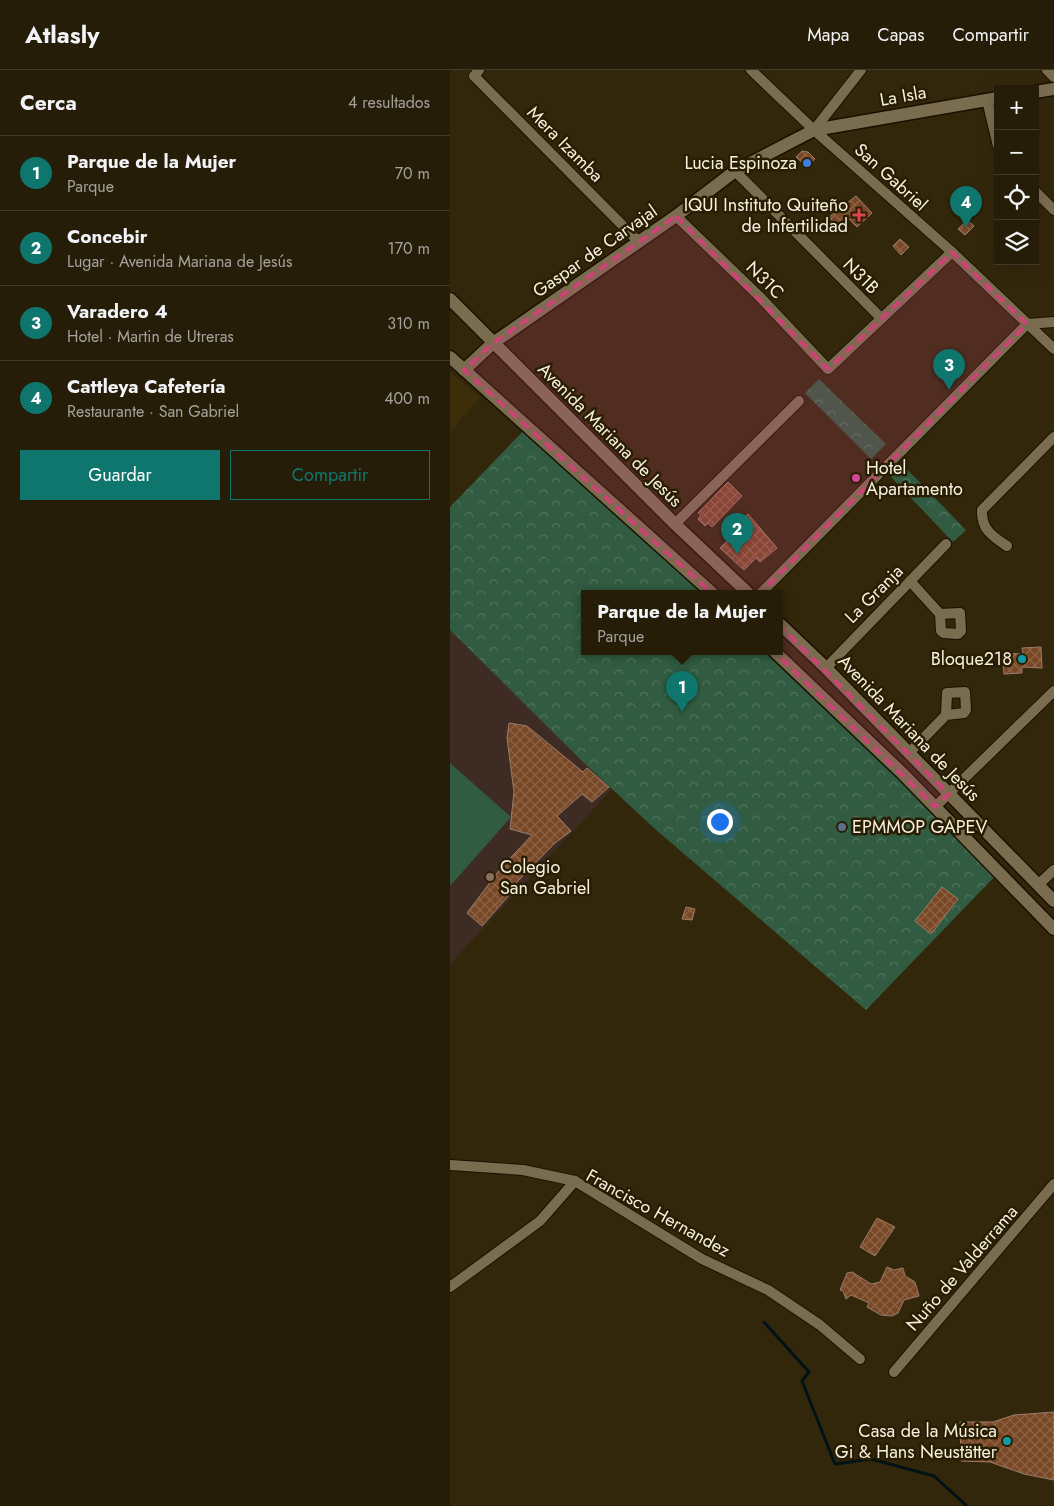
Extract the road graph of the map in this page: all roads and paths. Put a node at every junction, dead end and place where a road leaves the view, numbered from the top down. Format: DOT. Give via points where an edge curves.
graph roads {
  1 [pos="479,70"];
  2 [pos="751,70"];
  3 [pos="861,70"];
  4 [pos="1047,70"];
  5 [pos="1054,77"];
  6 [pos="1054,89"];
  7 [pos="1039,91"];
  8 [pos="992,99"];
  9 [pos="814,130"];
  10 [pos="996,130"];
  11 [pos="735,171"];
  12 [pos="1039,195"];
  13 [pos="1054,210"];
  14 [pos="676,216"];
  15 [pos="638,241"];
  16 [pos="952,252"];
  17 [pos="450,299"];
  18 [pos="881,318"];
  19 [pos="1054,322"];
  20 [pos="1027,324"];
  21 [pos="1054,336"];
  22 [pos="1043,338"];
  23 [pos="493,343"];
  24 [pos="1054,349"];
  25 [pos="450,357"];
  26 [pos="464,370"];
  27 [pos="798,401"];
  28 [pos="1054,437"];
  29 [pos="675,524"];
  30 [pos="946,544"];
  31 [pos="1007,546"];
  32 [pos="910,581"];
  33 [pos="709,590"];
  34 [pos="745,590"];
  35 [pos="763,590"];
  36 [pos="940,614"];
  37 [pos="783,627"];
  38 [pos="778,655"];
  39 [pos="826,668"];
  40 [pos="1054,691"];
  41 [pos="946,714"];
  42 [pos="913,756"];
  43 [pos="903,774"];
  44 [pos="950,794"];
  45 [pos="935,807"];
  46 [pos="1054,870"];
  47 [pos="1038,885"];
  48 [pos="1054,902"];
  49 [pos="1054,929"];
  50 [pos="450,1165"];
  51 [pos="575,1182"];
  52 [pos="1054,1184"];
  53 [pos="450,1286"];
  54 [pos="860,1359"];
  55 [pos="894,1372"];
  1 -- 15 [label="street, Mera Izamba" via="474,76"];
  2 -- 9 [label="street, San Gabriel"];
  3 -- 9 [label="street, Gaspar de Carvajal"];
  4 -- 5 [label="street"];
  6 -- 7 [label="main road"];
  8 -- 9 [label="main road, La Isla"];
  8 -- 10 [label="street"];
  9 -- 11 [label="main road, Gaspar de Carvajal"];
  9 -- 16 [label="street, San Gabriel"];
  11 -- 14 [label="main road, Gaspar de Carvajal"];
  11 -- 18 [label="street, N31B"];
  12 -- 13 [label="street"];
  14 -- 15 [label="main road, Gaspar de Carvajal"];
  14 -- 18 [label="street, N31C" via="828,369"];
  15 -- 23 [label="main road, Gaspar de Carvajal"];
  16 -- 18 [label="street"];
  16 -- 20 [label="street, San Gabriel"];
  17 -- 23 [label="main road, Avenida Mariana de Jesús"];
  19 -- 20 [label="street"];
  20 -- 22 [label="street, San Gabriel"];
  20 -- 35 [label="street"];
  21 -- 22 [label="street"];
  22 -- 24 [label="street, San Gabriel"];
  23 -- 26 [label="main road, Gaspar de Carvajal"];
  23 -- 29 [label="main road, Avenida Mariana de Jesús"];
  25 -- 26 [label="main road"];
  26 -- 33 [label="main road"];
  27 -- 29 [label="street"];
  28 -- 31 [label="street" via="982,510 985,529"];
  29 -- 34 [label="main road, Avenida Mariana de Jesús"];
  30 -- 32 [label="street, La Granja"];
  32 -- 36 [label="street"];
  32 -- 39 [label="street, La Granja"];
  37 -- 39 [label="main road, Avenida Mariana de Jesús"];
  38 -- 43 [label="main road, Avenida Mariana de Jesús"];
  39 -- 42 [label="main road, Avenida Mariana de Jesús"];
  40 -- 44 [label="street"];
  41 -- 42 [label="street"];
  42 -- 43 [label="main road"];
  42 -- 44 [label="main road, Avenida Mariana de Jesús"];
  43 -- 45 [label="main road, Avenida Mariana de Jesús"];
  44 -- 45 [label="street"];
  44 -- 47 [label="main road, Avenida Mariana de Jesús"];
  45 -- 49 [label="main road, Avenida Mariana de Jesús"];
  46 -- 47 [label="street"];
  47 -- 48 [label="main road, Avenida Mariana de Jesús"];
  50 -- 51 [label="street" via="522,1170"];
  51 -- 53 [label="street, Francisco Hernandez" via="540,1221"];
  51 -- 54 [label="street, Francisco Hernandez" via="702,1258 768,1290 820,1325"];
  52 -- 55 [label="street, Nuño de Valderrama"];
}
